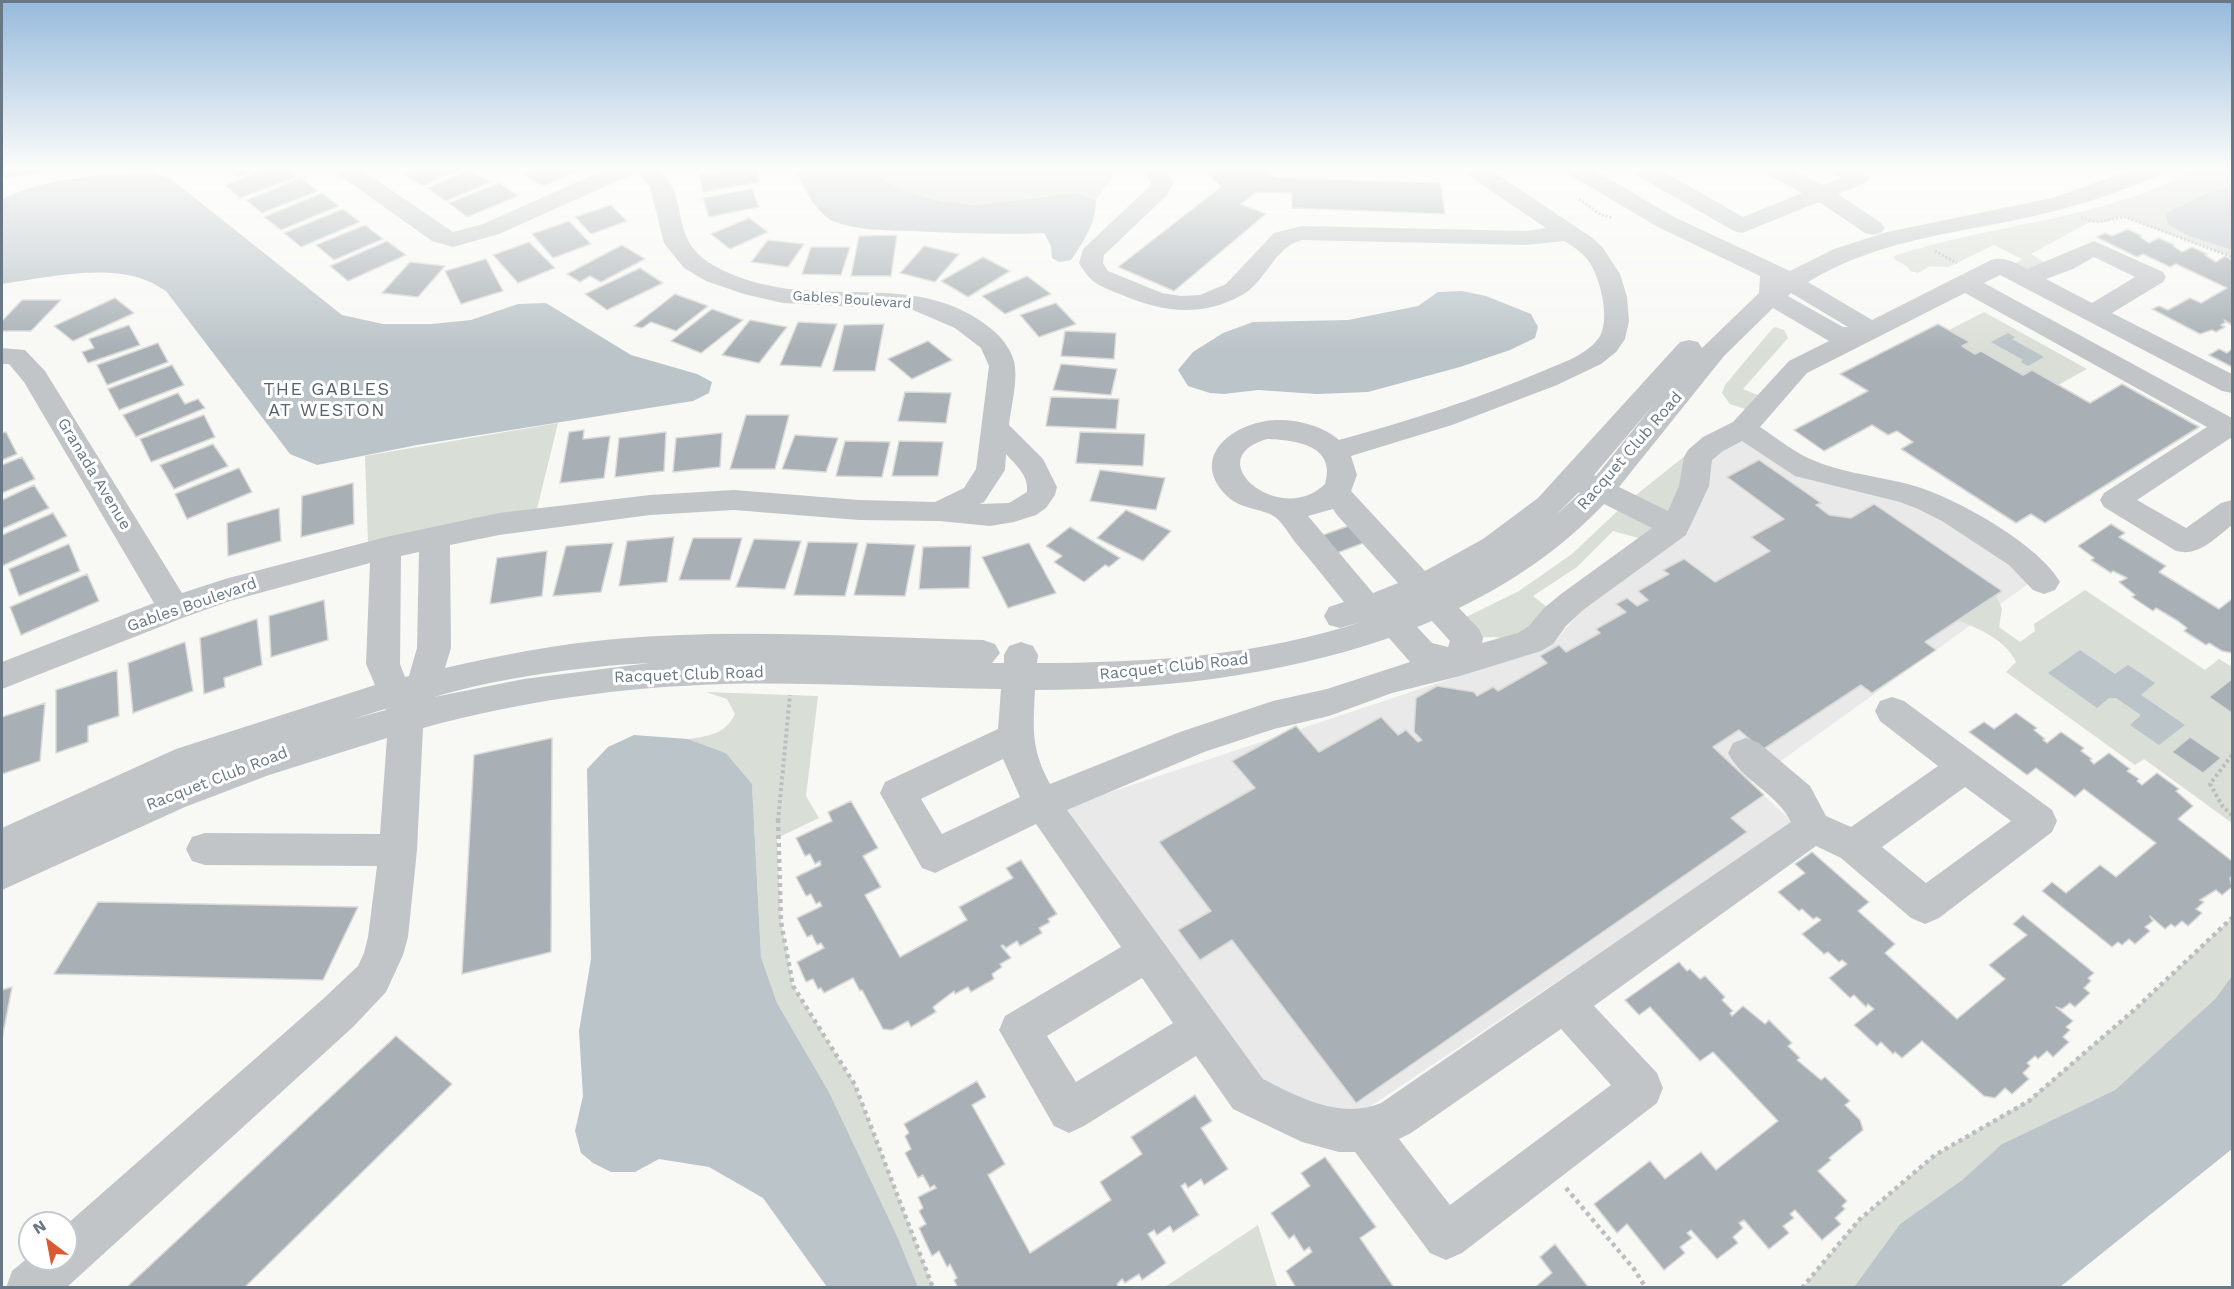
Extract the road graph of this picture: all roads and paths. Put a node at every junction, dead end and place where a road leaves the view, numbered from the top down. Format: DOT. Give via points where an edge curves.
graph roads {
  1 [pos="432,230"];
  2 [pos="487,230"];
  3 [pos="672,230"];
  4 [pos="1115,230"];
  5 [pos="1563,230"];
  6 [pos="1681,230"];
  7 [pos="1867,230"];
  8 [pos="1926,230"];
  9 [pos="2160,230"];
  10 [pos="1567,233"];
  11 [pos="1933,249"];
  12 [pos="2232,257"];
  13 [pos="2026,278"];
  14 [pos="1972,279"];
  15 [pos="1778,283"];
  16 [pos="2093,313"];
  17 [pos="1860,335"];
  18 [pos="2,356"];
  19 [pos="2232,385"];
  20 [pos="995,428"];
  21 [pos="1743,429"];
  22 [pos="2227,432"];
  23 [pos="1335,451"];
  24 [pos="1588,485"];
  25 [pos="1336,491"];
  26 [pos="1285,509"];
  27 [pos="2232,510"];
  28 [pos="935,512"];
  29 [pos="1675,527"];
  30 [pos="435,536"];
  31 [pos="386,548"];
  32 [pos="2044,582"];
  33 [pos="1429,596"];
  34 [pos="174,608"];
  35 [pos="1381,615"];
  36 [pos="1460,663"];
  37 [pos="1020,664"];
  38 [pos="2,676"];
  39 [pos="790,695"];
  40 [pos="407,699"];
  41 [pos="1892,711"];
  42 [pos="1015,737"];
  43 [pos="1746,753"];
  44 [pos="2232,755"];
  45 [pos="1965,767"];
  46 [pos="1042,804"];
  47 [pos="2232,815"];
  48 [pos="1813,827"];
  49 [pos="2,845"];
  50 [pos="1854,846"];
  51 [pos="205,849"];
  52 [pos="398,850"];
  53 [pos="2,873"];
  54 [pos="2232,918"];
  55 [pos="1147,953"];
  56 [pos="1564,1004"];
  57 [pos="1202,1029"];
  58 [pos="1366,1131"];
  59 [pos="1544,1162"];
  60 [pos="78,1245"];
  61 [pos="48,1271"];
  62 [pos="29,1287"];
  63 [pos="933,1287"];
  64 [pos="1646,1287"];
  65 [pos="1802,1287"];
  1 -- 2 [label="street" via="453,240"];
  3 -- 20 [label="street, Gables Boulevard" via="675,242 687,257 708,272 766,292 799,298 906,301 981,333 1001,358"];
  4 -- 10 [label="street" via="1092,254 1091,262 1099,276 1156,300 1181,304 1205,302 1235,289 1282,238 1302,233 1526,238"];
  5 -- 10 [label="street"];
  6 -- 15 [label="street"];
  7 -- 15 [label="street, Racquet Club Road" via="1800,255"];
  8 -- 15 [label="street, Racquet Club Road" via="1888,238"];
  9 -- 12 [label="path"];
  10 -- 23 [label="street" via="1600,258 1614,293 1617,327 1612,340 1573,368 1494,402"];
  11 -- 14 [label="path"];
  13 -- 14 [label="street" via="2000,264"];
  13 -- 16 [label="street"];
  13 -- 16 [label="street" via="2094,248 2154,277"];
  14 -- 17 [label="street"];
  14 -- 22 [label="street"];
  15 -- 17 [label="street" via="1838,335"];
  15 -- 24 [label="street, Racquet Club Road" via="1733,302 1706,329 1605,443"];
  16 -- 19 [label="street"];
  17 -- 21 [label="street" via="1798,367"];
  18 -- 34 [label="street, Granada Avenue" via="16,356 35,377"];
  20 -- 28 [label="street, Gables Boulevard" via="990,470 983,483 960,504"];
  20 -- 28 [label="street, Gables Boulevard" via="1035,469 1043,487 1041,494 1026,507 1001,514"];
  21 -- 29 [label="street" via="1713,444 1698,457 1694,486"];
  21 -- 32 [label="street" via="1805,469 1908,494 1937,506 2020,557"];
  22 -- 27 [label="street" via="2115,500 2187,543"];
  23 -- 25 [label="street" via="1342,464 1342,478"];
  23 -- 26 [label="street" via="1313,437 1266,430 1237,442 1228,452 1225,464 1234,488 1247,498"];
  24 -- 29 [label="street"];
  24 -- 33 [label="street, Racquet Club Road" via="1539,515"];
  25 -- 26 [label="street" via="1306,507"];
  25 -- 33 [label="street"];
  26 -- 35 [label="street"];
  28 -- 30 [label="street, Gables Boulevard" via="734,500 650,504"];
  29 -- 36 [label="street" via="1572,602 1535,638"];
  30 -- 31 [label="street, Gables Boulevard"];
  30 -- 40 [label="street" via="434,648"];
  31 -- 34 [label="street, Gables Boulevard"];
  31 -- 40 [label="street" via="383,664"];
  33 -- 35 [label="street, Racquet Club Road"];
  33 -- 36 [label="street" via="1467,638"];
  34 -- 38 [label="street, Gables Boulevard"];
  35 -- 36 [label="street" via="1421,653"];
  35 -- 37 [label="street, Racquet Club Road" via="1195,646"];
  36 -- 46 [label="street" via="1273,715 1202,739"];
  37 -- 40 [label="street, Racquet Club Road" via="731,647 615,652 492,670"];
  37 -- 42 [label="street"];
  39 -- 63 [label="path" via="777,829 781,922 793,986 855,1085"];
  40 -- 49 [label="street, Racquet Club Road" via="319,715 189,759"];
  40 -- 52 [label="street"];
  40 -- 53 [label="street, Racquet Club Road" via="324,740 200,783"];
  41 -- 45 [label="street"];
  42 -- 46 [label="street" via="1024,770"];
  42 -- 46 [label="street" via="897,793 935,856"];
  43 -- 48 [label="street" via="1797,797"];
  44 -- 47 [label="path" via="2210,784"];
  45 -- 50 [label="street"];
  45 -- 50 [label="street" via="2038,821 1925,906"];
  46 -- 55 [label="street"];
  48 -- 50 [label="street"];
  48 -- 56 [label="street"];
  51 -- 52 [label="street"];
  52 -- 60 [label="street" via="388,937 372,978 338,1013"];
  54 -- 65 [label="path" via="2029,1101 1935,1155 1859,1220"];
  55 -- 57 [label="street"];
  55 -- 57 [label="street" via="1020,1030 1069,1111"];
  56 -- 58 [label="street" via="1396,1118"];
  56 -- 59 [label="street" via="1642,1088"];
  57 -- 58 [label="street" via="1248,1094 1290,1117 1348,1132"];
  58 -- 59 [label="street" via="1446,1237"];
  59 -- 64 [label="path"];
  61 -- 62 [label="street"];
}
